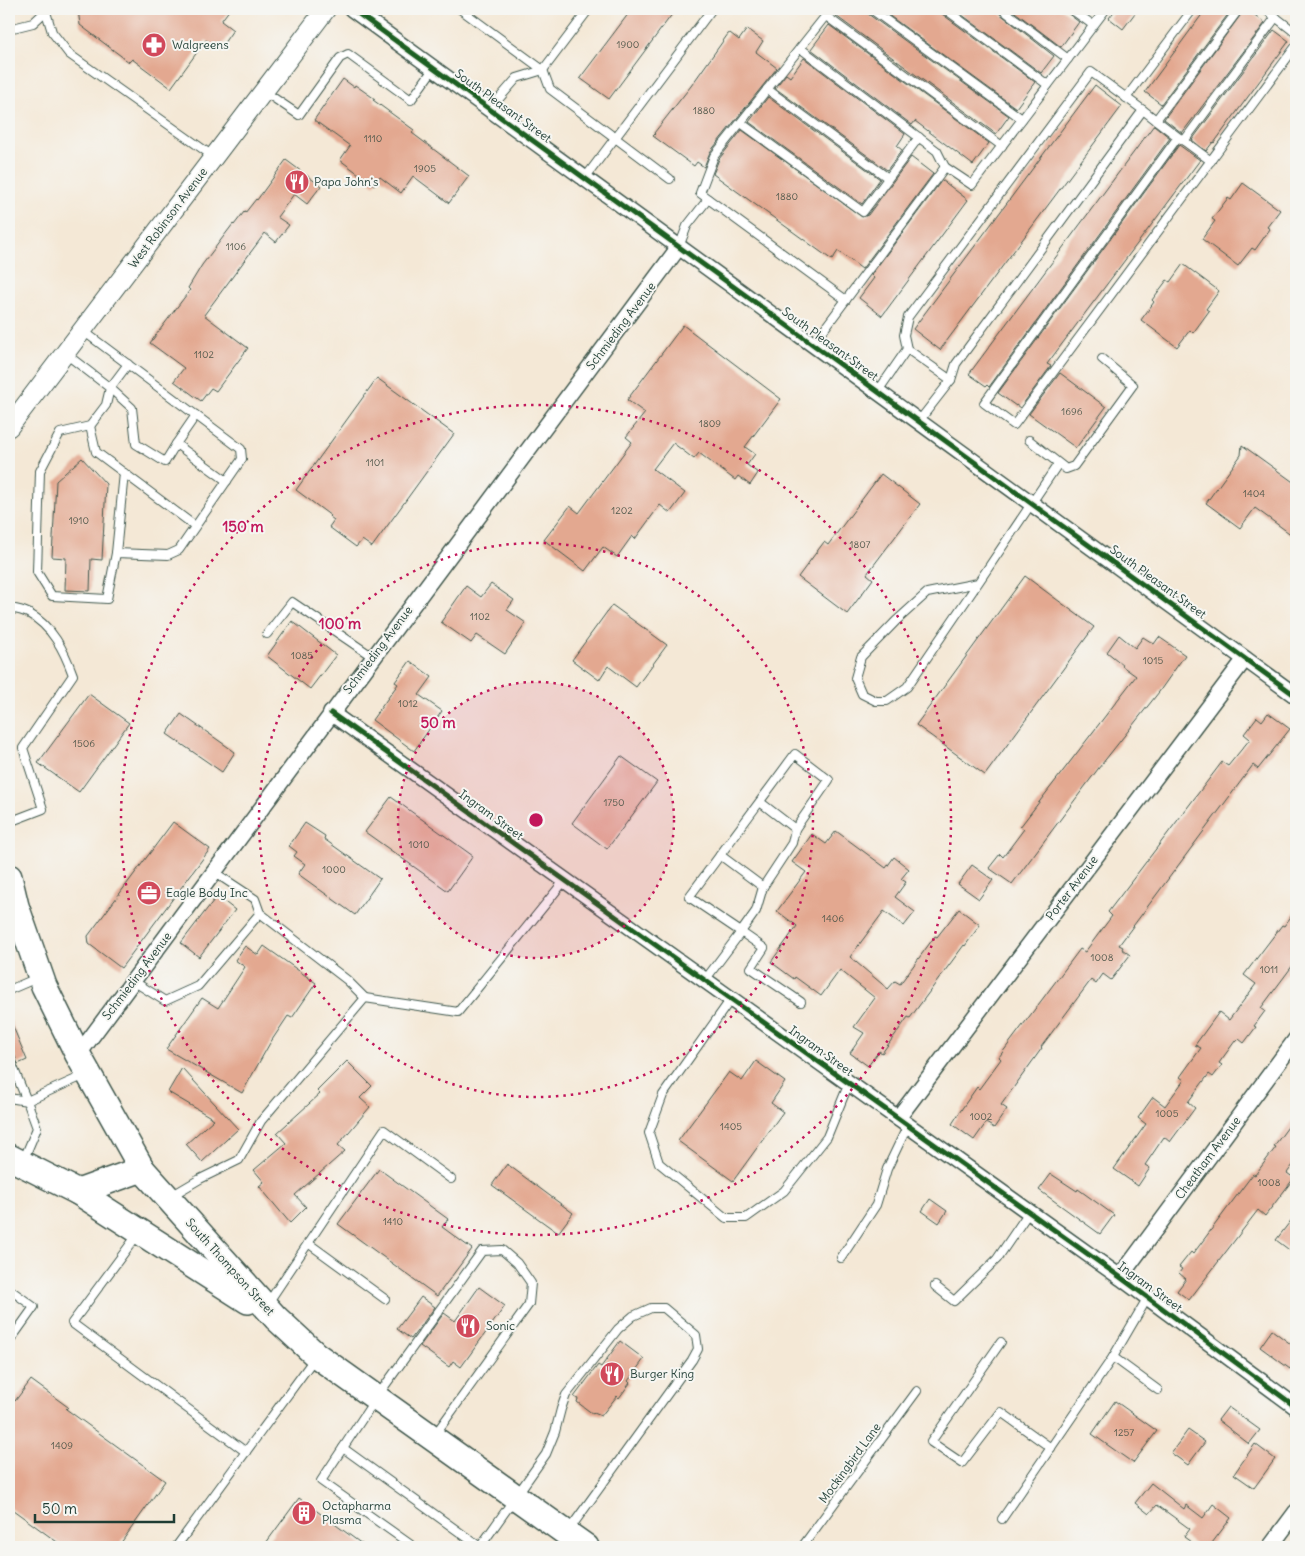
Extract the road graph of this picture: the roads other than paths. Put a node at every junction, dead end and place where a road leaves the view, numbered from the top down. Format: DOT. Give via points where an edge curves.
graph roads {
  1 [pos="326,9"];
  2 [pos="352,9"];
  3 [pos="460,9"];
  4 [pos="589,9"];
  5 [pos="712,9"];
  6 [pos="831,9"];
  7 [pos="871,9"];
  8 [pos="945,9"];
  9 [pos="1002,9"];
  10 [pos="1071,9"];
  11 [pos="1106,9"];
  12 [pos="1193,9"];
  13 [pos="1239,9"];
  14 [pos="1265,9"];
  15 [pos="47,10"];
  16 [pos="826,16"];
  17 [pos="1276,17"];
  18 [pos="1093,26"];
  19 [pos="9,29"];
  20 [pos="1296,32"];
  21 [pos="1296,46"];
  22 [pos="800,48"];
  23 [pos="1068,59"];
  24 [pos="434,68"];
  25 [pos="543,70"];
  26 [pos="1048,85"];
  27 [pos="767,89"];
  28 [pos="264,91"];
  29 [pos="1126,98"];
  30 [pos="490,109"];
  31 [pos="1143,110"];
  32 [pos="1022,119"];
  33 [pos="1156,120"];
  34 [pos="741,123"];
  35 [pos="919,137"];
  36 [pos="615,139"];
  37 [pos="1181,139"];
  38 [pos="1002,146"];
  39 [pos="214,157"];
  40 [pos="1211,161"];
  41 [pos="945,167"];
  42 [pos="585,178"];
  43 [pos="888,178"];
  44 [pos="670,179"];
  45 [pos="708,199"];
  46 [pos="679,247"];
  47 [pos="846,300"];
  48 [pos="82,330"];
  49 [pos="813,344"];
  50 [pos="907,349"];
  51 [pos="65,353"];
  52 [pos="1102,359"];
  53 [pos="128,364"];
  54 [pos="951,380"];
  55 [pos="110,388"];
  56 [pos="878,391"];
  57 [pos="196,415"];
  58 [pos="919,421"];
  59 [pos="90,426"];
  60 [pos="9,427"];
  61 [pos="1029,440"];
  62 [pos="176,444"];
  63 [pos="1058,464"];
  64 [pos="124,473"];
  65 [pos="226,481"];
  66 [pos="1032,503"];
  67 [pos="195,526"];
  68 [pos="116,552"];
  69 [pos="978,583"];
  70 [pos="9,608"];
  71 [pos="267,634"];
  72 [pos="373,658"];
  73 [pos="1245,658"];
  74 [pos="1296,696"];
  75 [pos="331,713"];
  76 [pos="760,802"];
  77 [pos="9,822"];
  78 [pos="795,829"];
  79 [pos="720,855"];
  80 [pos="214,872"];
  81 [pos="9,877"];
  82 [pos="565,880"];
  83 [pos="763,887"];
  84 [pos="260,913"];
  85 [pos="741,932"];
  86 [pos="41,976"];
  87 [pos="705,980"];
  88 [pos="133,982"];
  89 [pos="9,990"];
  90 [pos="365,998"];
  91 [pos="731,999"];
  92 [pos="801,1002"];
  93 [pos="1296,1040"];
  94 [pos="9,1057"];
  95 [pos="84,1064"];
  96 [pos="849,1083"];
  97 [pos="9,1098"];
  98 [pos="27,1101"];
  99 [pos="903,1122"];
  100 [pos="16,1160"];
  101 [pos="142,1169"];
  102 [pos="451,1179"];
  103 [pos="78,1192"];
  104 [pos="168,1198"];
  105 [pos="1029,1212"];
  106 [pos="140,1231"];
  107 [pos="308,1243"];
  108 [pos="842,1258"];
  109 [pos="1120,1277"];
  110 [pos="935,1286"];
  111 [pos="9,1289"];
  112 [pos="1148,1297"];
  113 [pos="385,1299"];
  114 [pos="270,1312"];
  115 [pos="9,1342"];
  116 [pos="1002,1342"];
  117 [pos="316,1355"];
  118 [pos="1113,1357"];
  119 [pos="1158,1390"];
  120 [pos="917,1391"];
  121 [pos="376,1398"];
  122 [pos="1296,1407"];
  123 [pos="432,1438"];
  124 [pos="343,1448"];
  125 [pos="1050,1448"];
  126 [pos="246,1452"];
  127 [pos="516,1497"];
  128 [pos="1296,1512"];
  129 [pos="1002,1519"];
  130 [pos="572,1541"];
  131 [pos="176,1547"];
  132 [pos="414,1547"];
  133 [pos="480,1547"];
  134 [pos="802,1547"];
  135 [pos="1270,1547"];
  1 -- 28 [label="street, West Robinson Avenue"];
  2 -- 24 [label="street, South Pleasant Street"];
  3 -- 25 [label="lane"];
  4 -- 25 [label="lane"];
  5 -- 36 [label="lane"];
  6 -- 16 [label="lane"];
  7 -- 32 [label="lane"];
  8 -- 26 [label="lane"];
  9 -- 23 [label="lane"];
  10 -- 18 [label="lane"];
  11 -- 18 [label="lane"];
  12 -- 29 [label="lane"];
  13 -- 33 [label="lane"];
  14 -- 17 [label="lane"];
  15 -- 19 [label="lane" via="33,22"];
  15 -- 39 [label="lane" via="52,32 69,54"];
  16 -- 22 [label="lane"];
  16 -- 38 [label="lane"];
  17 -- 20 [label="lane"];
  17 -- 37 [label="lane"];
  18 -- 23 [label="lane"];
  21 -- 40 [label="lane"];
  22 -- 27 [label="lane"];
  22 -- 35 [label="lane"];
  23 -- 26 [label="lane"];
  24 -- 28 [label="lane" via="411,100 348,54 340,58 299,115"];
  24 -- 30 [label="street, South Pleasant Street"];
  25 -- 30 [label="lane" via="517,78"];
  25 -- 36 [label="lane" via="550,89"];
  26 -- 32 [label="lane"];
  27 -- 34 [label="lane"];
  27 -- 43 [label="lane"];
  28 -- 39 [label="street, West Robinson Avenue"];
  29 -- 31 [label="lane"];
  29 -- 50 [label="lane" via="1090,72 908,318 904,335"];
  30 -- 42 [label="street, South Pleasant Street"];
  31 -- 33 [label="lane"];
  31 -- 54 [label="lane" via="956,364"];
  32 -- 38 [label="lane"];
  33 -- 37 [label="lane"];
  34 -- 43 [label="lane" via="863,212"];
  34 -- 45 [label="lane" via="714,156 700,193"];
  35 -- 41 [label="lane" via="937,151"];
  35 -- 43 [label="lane"];
  36 -- 42 [label="lane"];
  36 -- 44 [label="lane"];
  37 -- 40 [label="lane"];
  37 -- 40 [label="lane" via="984,403 1014,425"];
  38 -- 41 [label="lane" via="972,186"];
  39 -- 48 [label="street, West Robinson Avenue"];
  41 -- 47 [label="lane"];
  42 -- 46 [label="street, South Pleasant Street"];
  45 -- 46 [label="lane" via="687,226"];
  45 -- 47 [label="lane"];
  46 -- 49 [label="street, South Pleasant Street"];
  46 -- 72 [label="street, Schmieding Avenue"];
  47 -- 49 [label="lane"];
  48 -- 51 [label="street, West Robinson Avenue"];
  48 -- 53 [label="lane"];
  49 -- 56 [label="street, South Pleasant Street"];
  50 -- 54 [label="lane"];
  50 -- 56 [label="lane"];
  51 -- 55 [label="lane"];
  51 -- 60 [label="street, West Robinson Avenue"];
  52 -- 63 [label="lane" via="1133,385 1074,466 1066,469"];
  53 -- 55 [label="lane"];
  53 -- 57 [label="lane"];
  54 -- 58 [label="lane"];
  55 -- 59 [label="lane" via="106,405"];
  55 -- 62 [label="lane" via="132,408 136,444 165,462"];
  56 -- 58 [label="street, South Pleasant Street"];
  57 -- 62 [label="lane"];
  57 -- 65 [label="lane" via="241,449 242,459"];
  58 -- 66 [label="street, South Pleasant Street"];
  59 -- 64 [label="lane" via="96,452"];
  59 -- 68 [label="lane" via="60,433 40,471 37,572 52,596 107,599"];
  61 -- 63 [label="lane"];
  62 -- 65 [label="lane"];
  63 -- 66 [label="lane"];
  64 -- 67 [label="lane"];
  64 -- 68 [label="lane"];
  65 -- 67 [label="lane"];
  66 -- 69 [label="lane"];
  66 -- 73 [label="street, South Pleasant Street"];
  67 -- 68 [label="lane" via="179,550 168,556"];
  69 -- 69 [label="lane" via="927,593 896,621 861,657 855,678 862,694 876,701 887,701 907,687"];
  70 -- 77 [label="lane" via="27,612 52,633 73,675 23,748 43,809"];
  71 -- 72 [label="lane" via="292,602"];
  72 -- 75 [label="street, Schmieding Avenue"];
  73 -- 74 [label="street, South Pleasant Street"];
  73 -- 99 [label="street, Porter Avenue"];
  75 -- 80 [label="street, Schmieding Avenue"];
  75 -- 82 [label="street, Ingram Street"];
  76 -- 78 [label="lane"];
  76 -- 78 [label="lane" via="795,754 829,780"];
  76 -- 79 [label="lane"];
  78 -- 83 [label="lane" via="792,843"];
  79 -- 83 [label="lane"];
  79 -- 85 [label="lane" via="689,897"];
  80 -- 84 [label="lane" via="255,899"];
  80 -- 88 [label="street, Schmieding Avenue"];
  81 -- 86 [label="highway, South Thompson Street" via="19,923"];
  82 -- 87 [label="street, Ingram Street"];
  82 -- 90 [label="lane" via="458,1012"];
  83 -- 85 [label="lane" via="756,911"];
  84 -- 88 [label="lane" via="198,986 165,1001"];
  84 -- 90 [label="lane" via="347,980"];
  85 -- 87 [label="lane"];
  85 -- 92 [label="lane" via="764,948 751,968"];
  86 -- 89 [label="lane"];
  86 -- 95 [label="highway, South Thompson Street"];
  87 -- 91 [label="street, Ingram Street"];
  88 -- 95 [label="street, Schmieding Avenue"];
  90 -- 104 [label="lane" via="262,1122 238,1160"];
  91 -- 96 [label="street, Ingram Street"];
  91 -- 96 [label="lane" via="663,1094 649,1133 659,1163 726,1218 746,1218 784,1191 827,1137"];
  93 -- 109 [label="street, Cheatham Avenue"];
  94 -- 98 [label="lane"];
  95 -- 98 [label="lane"];
  95 -- 101 [label="highway, South Thompson Street"];
  96 -- 99 [label="street, Ingram Street"];
  97 -- 98 [label="lane"];
  98 -- 100 [label="lane" via="38,1128"];
  99 -- 105 [label="street, Ingram Street"];
  99 -- 108 [label="lane" via="876,1205"];
  100 -- 103 [label="highway"];
  101 -- 103 [label="highway"];
  101 -- 104 [label="highway, South Thompson Street"];
  102 -- 107 [label="lane" via="384,1130"];
  103 -- 106 [label="highway"];
  104 -- 114 [label="highway, South Thompson Street"];
  105 -- 109 [label="street, Ingram Street"];
  105 -- 110 [label="lane" via="998,1259 954,1301"];
  106 -- 114 [label="highway"];
  106 -- 126 [label="lane" via="72,1324"];
  107 -- 113 [label="lane"];
  107 -- 114 [label="lane"];
  109 -- 112 [label="street, Ingram Street"];
  111 -- 115 [label="lane" via="34,1307"];
  112 -- 118 [label="lane"];
  112 -- 122 [label="street, Ingram Street"];
  114 -- 117 [label="highway, South Thompson Street"];
  116 -- 125 [label="lane" via="931,1442 962,1463 1000,1412"];
  117 -- 121 [label="highway, South Thompson Street"];
  117 -- 126 [label="lane"];
  118 -- 119 [label="lane"];
  118 -- 125 [label="lane"];
  120 -- 134 [label="lane, Mockingbird Lane"];
  121 -- 123 [label="highway, South Thompson Street"];
  121 -- 123 [label="lane" via="482,1251 502,1250 518,1263 531,1283 529,1304"];
  121 -- 124 [label="lane"];
  123 -- 127 [label="highway, South Thompson Street"];
  124 -- 132 [label="lane" via="321,1480"];
  124 -- 133 [label="lane"];
  125 -- 129 [label="lane"];
  126 -- 131 [label="lane"];
  127 -- 130 [label="highway, South Thompson Street"];
  127 -- 130 [label="lane" via="546,1454 566,1395 618,1329 633,1316 651,1308 664,1308 696,1335 698,1349"];
  127 -- 133 [label="lane"];
  128 -- 135 [label="street"];
}
